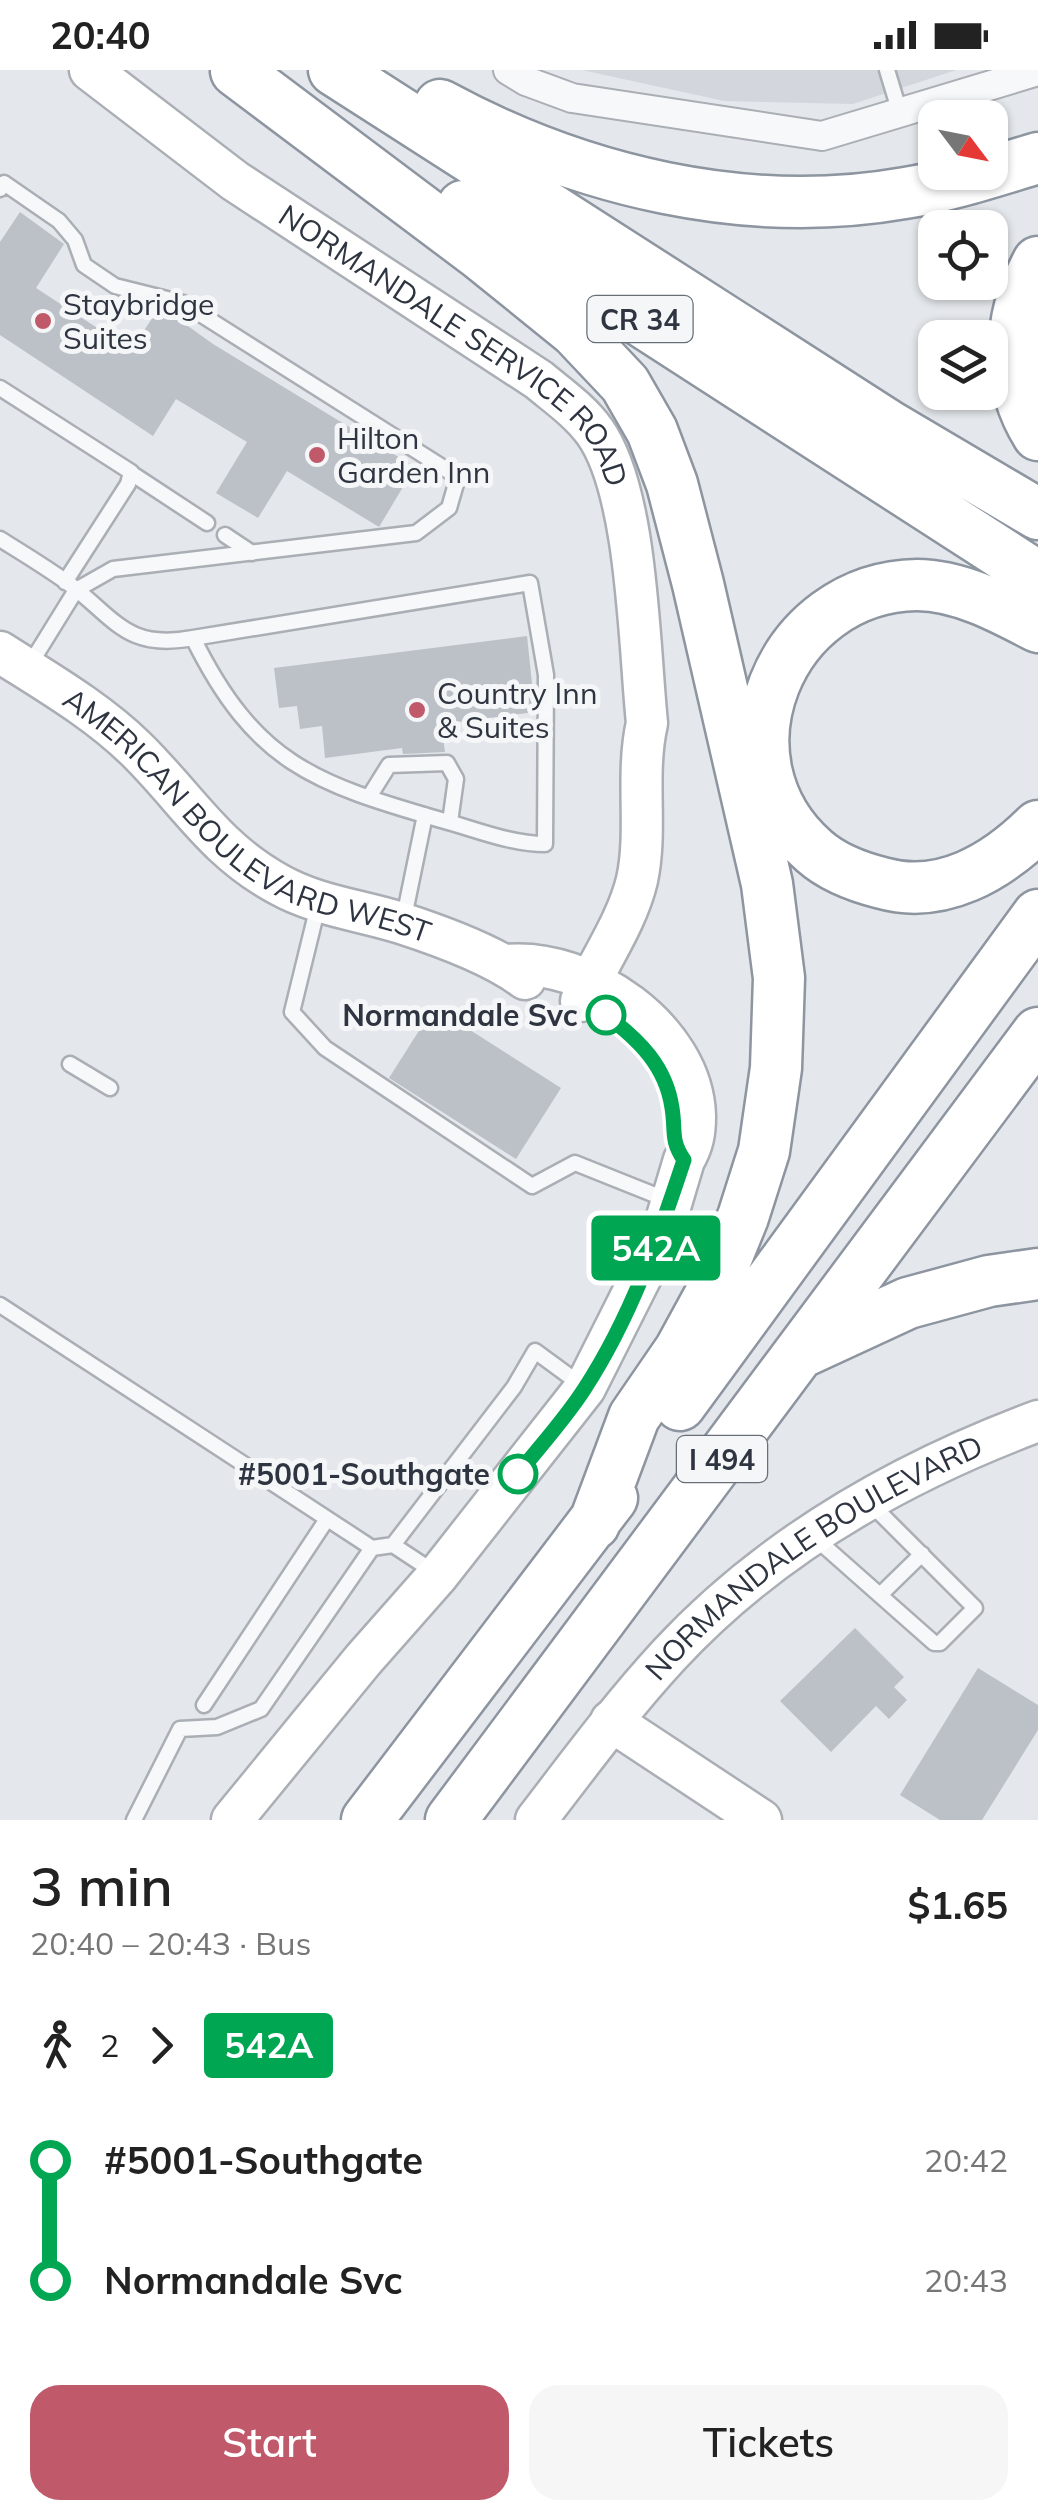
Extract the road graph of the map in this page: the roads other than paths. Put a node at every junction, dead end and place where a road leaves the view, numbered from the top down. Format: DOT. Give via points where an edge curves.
graph roads {
  1 [pos="90,70"];
  2 [pos="334,70"];
  3 [pos="374,70"];
  4 [pos="508,70"];
  5 [pos="887,70"];
  6 [pos="235,71"];
  7 [pos="1038,71"];
  8 [pos="900,114"];
  9 [pos="1038,158"];
  10 [pos="0,189"];
  11 [pos="1038,262"];
  12 [pos="0,388"];
  13 [pos="1038,435"];
  14 [pos="130,473"];
  15 [pos="1038,514"];
  16 [pos="207,523"];
  17 [pos="225,535"];
  18 [pos="0,539"];
  19 [pos="252,553"];
  20 [pos="1038,577"];
  21 [pos="71,586"];
  22 [pos="1038,628"];
  23 [pos="193,638"];
  24 [pos="13,661"];
  25 [pos="370,798"];
  26 [pos="425,815"];
  27 [pos="450,822"];
  28 [pos="1038,826"];
  29 [pos="319,902"];
  30 [pos="1038,915"];
  31 [pos="402,924"];
  32 [pos="597,998"];
  33 [pos="1038,1032"];
  34 [pos="70,1064"];
  35 [pos="110,1088"];
  36 [pos="670,1202"];
  37 [pos="1038,1274"];
  38 [pos="0,1305"];
  39 [pos="797,1354"];
  40 [pos="585,1388"];
  41 [pos="1038,1421"];
  42 [pos="866,1499"];
  43 [pos="327,1519"];
  44 [pos="594,1524"];
  45 [pos="812,1534"];
  46 [pos="393,1545"];
  47 [pos="372,1548"];
  48 [pos="922,1554"];
  49 [pos="438,1574"];
  50 [pos="880,1594"];
  51 [pos="204,1705"];
  52 [pos="611,1721"];
  53 [pos="134,1820"];
  54 [pos="232,1820"];
  55 [pos="367,1820"];
  56 [pos="451,1820"];
  57 [pos="536,1820"];
  58 [pos="761,1820"];
  1 -- 32 [label="street, NORMANDALE SERVICE ROAD" via="235,181 538,380 595,433 623,498 647,724 640,755 637,880"];
  2 -- 15 [label="highway, CR 34" via="889,426"];
  3 -- 9 [label="highway" via="560,160 648,186 731,199 812,203 904,194"];
  4 -- 8 [label="street" via="572,98 822,136"];
  5 -- 8 [label="lane"];
  6 -- 20 [label="highway, CR 34" via="493,224"];
  6 -- 44 [label="highway" via="481,255 574,331 624,384 666,466 698,584 767,884 779,978 776,1068 764,1152 743,1218 689,1334 634,1417"];
  7 -- 8 [label="street"];
  10 -- 19 [label="lane" via="4,184 58,221 75,240 84,266 115,286 184,302 458,477 449,508 416,534"];
  11 -- 13 [label="highway" via="1012,337 1019,392"];
  12 -- 14 [label="lane"];
  14 -- 16 [label="lane"];
  14 -- 21 [label="lane"];
  17 -- 19 [label="lane"];
  18 -- 21 [label="lane"];
  19 -- 21 [label="lane" via="113,569"];
  21 -- 23 [label="lane" via="122,631 169,642"];
  21 -- 24 [label="lane"];
  22 -- 28 [label="highway" via="998,606 919,585 852,600 789,653 772,683 763,738 776,797 790,822 813,850 863,878 890,886 946,884 1002,858"];
  23 -- 25 [label="lane" via="252,732 296,767"];
  23 -- 27 [label="lane" via="530,582 546,676 544,844"];
  24 -- 29 [label="street, AMERICAN BOULEVARD WEST" via="136,749 238,859"];
  25 -- 26 [label="lane"];
  25 -- 27 [label="lane" via="389,765 447,763 456,779"];
  26 -- 27 [label="lane"];
  26 -- 31 [label="lane"];
  29 -- 31 [label="street, AMERICAN BOULEVARD WEST"];
  29 -- 36 [label="lane" via="292,1012 324,1048 532,1186 575,1163"];
  30 -- 44 [label="highway, I 494"];
  31 -- 32 [label="street, AMERICAN BOULEVARD WEST" via="506,964 527,980"];
  32 -- 36 [label="street, AMERICAN BOULEVARD WEST" via="642,1043 669,1087 673,1143 684,1160"];
  33 -- 39 [label="highway, I 494"];
  34 -- 35 [label="lane"];
  36 -- 40 [label="street, AMERICAN BOULEVARD WEST" via="638,1289"];
  37 -- 39 [label="highway" via="908,1303"];
  38 -- 43 [label="lane"];
  39 -- 56 [label="highway, I 494"];
  40 -- 46 [label="lane" via="535,1351"];
  40 -- 49 [label="street, AMERICAN BOULEVARD WEST"];
  41 -- 42 [label="street, NORMANDALE BOULEVARD"];
  42 -- 45 [label="street, NORMANDALE BOULEVARD"];
  42 -- 48 [label="lane"];
  43 -- 47 [label="lane"];
  43 -- 51 [label="lane"];
  44 -- 55 [label="highway, I 494"];
  45 -- 50 [label="lane"];
  45 -- 52 [label="street, NORMANDALE BOULEVARD" via="684,1640"];
  46 -- 47 [label="lane"];
  46 -- 49 [label="lane"];
  47 -- 53 [label="lane" via="261,1709 217,1727 180,1729"];
  48 -- 50 [label="lane"];
  48 -- 50 [label="lane" via="975,1608 972,1613 934,1643"];
  49 -- 54 [label="street, AMERICAN BOULEVARD WEST"];
  52 -- 57 [label="street, NORMANDALE BOULEVARD"];
  52 -- 58 [label="street"];
}
